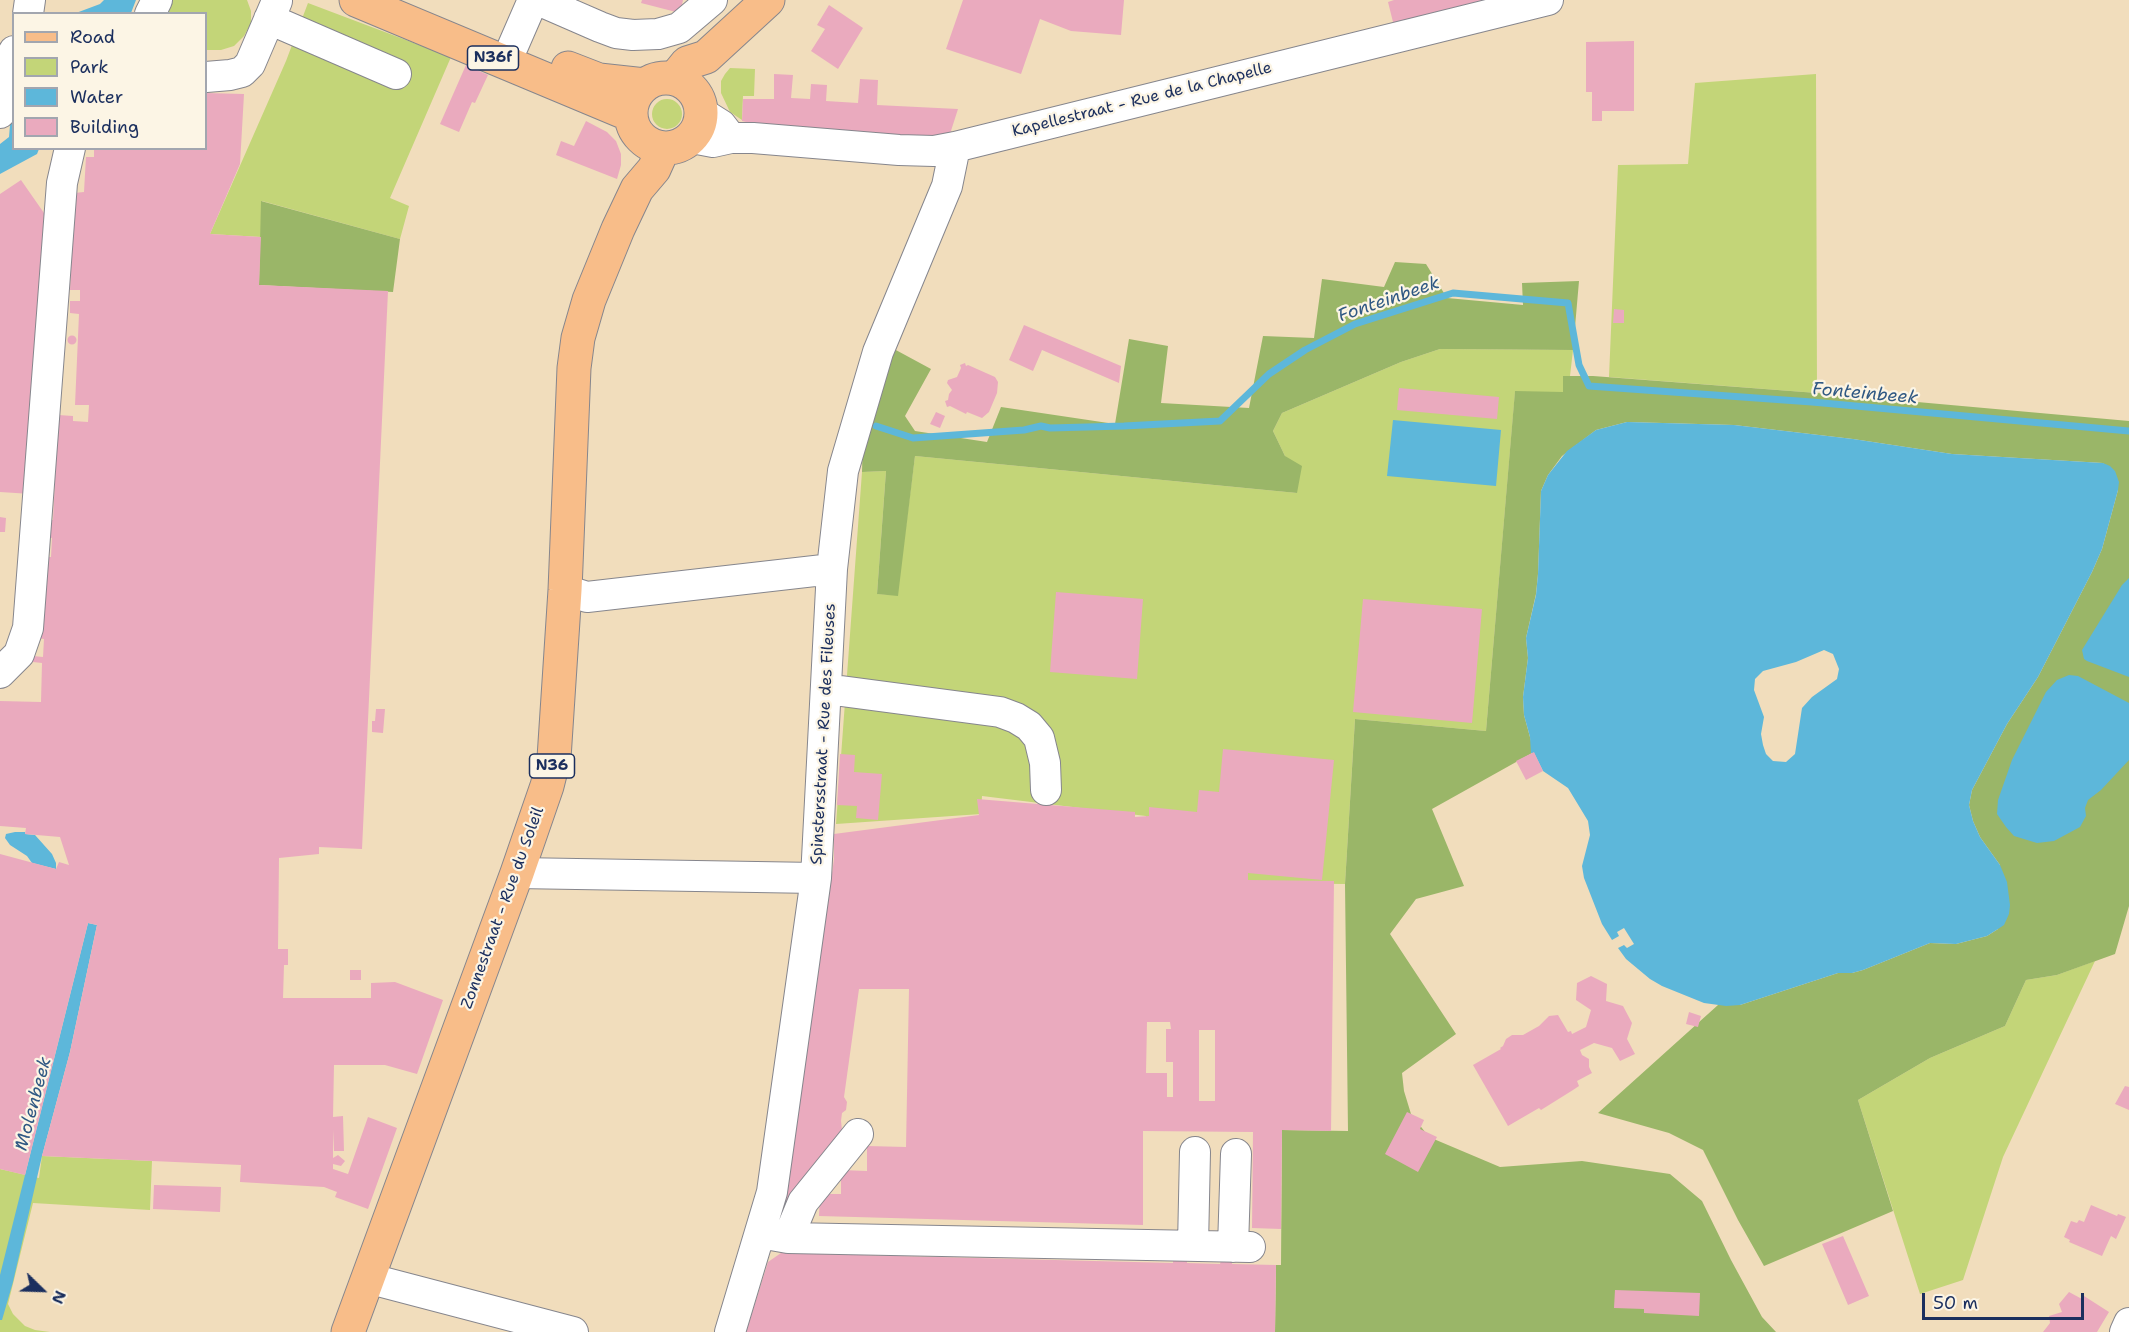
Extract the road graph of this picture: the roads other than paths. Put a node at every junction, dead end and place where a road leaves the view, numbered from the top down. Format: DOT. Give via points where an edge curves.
graph roads {
  1 [pos="356,0"];
  2 [pos="400,0"];
  3 [pos="532,0"];
  4 [pos="538,0"];
  5 [pos="712,0"];
  6 [pos="768,0"];
  7 [pos="1548,0"];
  8 [pos="571,7"];
  9 [pos="273,9"];
  10 [pos="513,46"];
  11 [pos="12,60"];
  12 [pos="396,74"];
  13 [pos="207,77"];
  14 [pos="0,113"];
  15 [pos="668,114"];
  16 [pos="955,147"];
  17 [pos="70,150"];
  18 [pos="832,569"];
  19 [pos="565,590"];
  20 [pos="0,672"];
  21 [pos="826,689"];
  22 [pos="1046,790"];
  23 [pos="517,873"];
  24 [pos="816,878"];
  25 [pos="858,1134"];
  26 [pos="1195,1152"];
  27 [pos="1236,1154"];
  28 [pos="774,1236"];
  29 [pos="1193,1246"];
  30 [pos="367,1278"];
  31 [pos="2129,1323"];
  32 [pos="348,1332"];
  33 [pos="573,1332"];
  34 [pos="730,1332"];
  35 [pos="2125,1332"];
  1 -- 15 [label="main road, N36f"];
  2 -- 10 [label="main road, N36f"];
  3 -- 10 [label="street"];
  4 -- 8 [label="street"];
  5 -- 8 [label="street" via="679,28 658,34 625,34 600,27"];
  6 -- 15 [label="main road" via="706,57 687,63"];
  7 -- 16 [label="street, Kapellestraat - Rue de la Chapelle"];
  9 -- 12 [label="street"];
  9 -- 13 [label="street" via="250,64 242,72"];
  10 -- 15 [label="main road, N36f" via="599,80"];
  11 -- 14 [label="street"];
  15 -- 16 [label="street, Kapellestraat - Rue de la Chapelle" via="712,142 731,138 934,151"];
  15 -- 19 [label="main road, Zonnestraat - Rue du Soleil / N36" via="635,160 637,189 593,291 578,338 570,428"];
  16 -- 18 [label="street, Spinstersstraat - Rue des Fileuses" via="947,186 878,352 843,471"];
  17 -- 20 [label="street" via="61,194 27,628 19,654"];
  18 -- 19 [label="street" via="587,597"];
  18 -- 21 [label="street, Spinstersstraat - Rue des Fileuses"];
  19 -- 23 [label="main road, Zonnestraat - Rue du Soleil / N36" via="554,758"];
  21 -- 22 [label="street" via="1000,712 1016,718 1039,738"];
  21 -- 24 [label="street, Spinstersstraat - Rue des Fileuses"];
  23 -- 24 [label="street"];
  23 -- 30 [label="main road, Zonnestraat - Rue du Soleil / N36"];
  24 -- 28 [label="street, Spinstersstraat - Rue des Fileuses" via="772,1192"];
  25 -- 28 [label="street"];
  26 -- 29 [label="street"];
  27 -- 29 [label="street" via="1242,1247"];
  28 -- 29 [label="street"];
  28 -- 34 [label="street, Spinstersstraat - Rue des Fileuses"];
  30 -- 32 [label="main road, Zonnestraat - Rue du Soleil / N36"];
  30 -- 33 [label="street"];
  31 -- 35 [label="street"];
}
